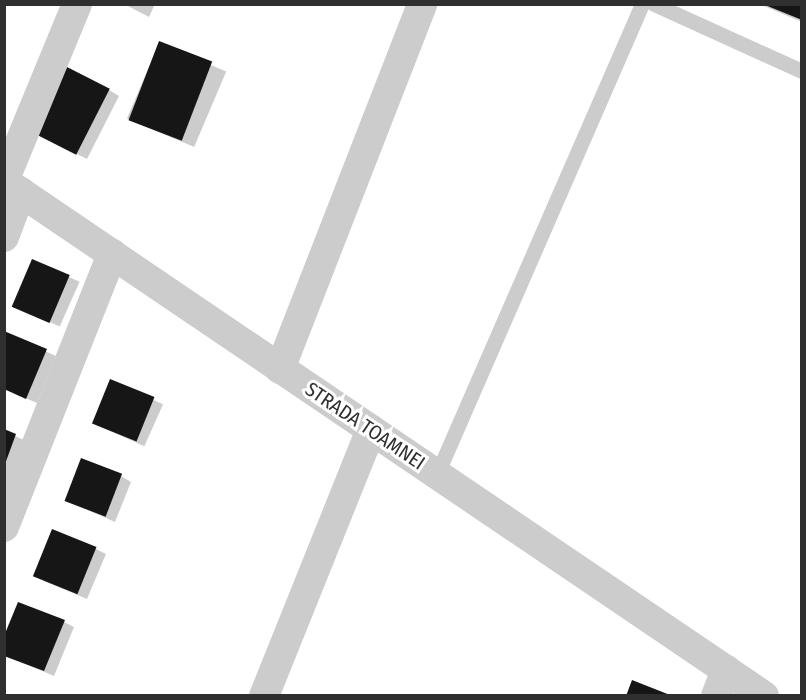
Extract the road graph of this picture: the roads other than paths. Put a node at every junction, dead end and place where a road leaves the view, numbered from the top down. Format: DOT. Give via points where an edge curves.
graph roads {
  1 [pos="76,4"];
  2 [pos="422,4"];
  3 [pos="642,4"];
  4 [pos="654,4"];
  5 [pos="801,71"];
  6 [pos="13,186"];
  7 [pos="4,237"];
  8 [pos="112,254"];
  9 [pos="280,369"];
  10 [pos="371,430"];
  11 [pos="437,474"];
  12 [pos="4,527"];
  13 [pos="721,682"];
  14 [pos="264,696"];
  15 [pos="764,696"];
  1 -- 6 [label="street"];
  2 -- 9 [label="street"];
  3 -- 11 [label="lane"];
  4 -- 5 [label="lane"];
  6 -- 7 [label="street"];
  6 -- 8 [label="street, STRADA TOAMNEI"];
  8 -- 9 [label="street, STRADA TOAMNEI"];
  8 -- 12 [label="street"];
  9 -- 10 [label="street, STRADA TOAMNEI"];
  10 -- 11 [label="street, STRADA TOAMNEI"];
  10 -- 14 [label="street"];
  11 -- 13 [label="street, STRADA TOAMNEI"];
  13 -- 15 [label="street, STRADA TOAMNEI"];
}
